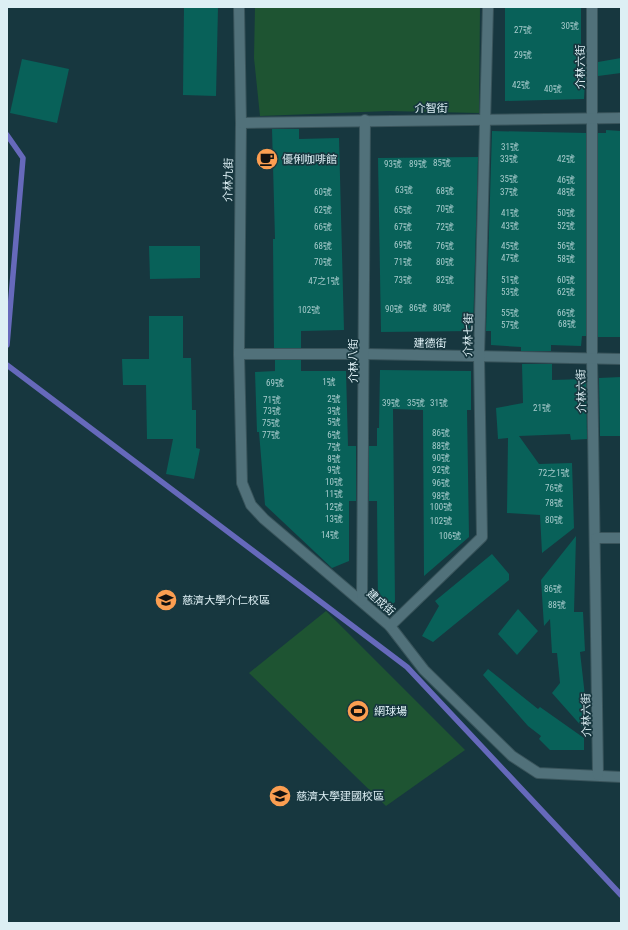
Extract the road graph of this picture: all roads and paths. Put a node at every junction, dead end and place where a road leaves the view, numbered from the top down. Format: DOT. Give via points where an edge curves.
graph roads {
  1 [pos="239,7"];
  2 [pos="488,7"];
  3 [pos="592,7"];
  4 [pos="592,117"];
  5 [pos="621,118"];
  6 [pos="365,120"];
  7 [pos="485,120"];
  8 [pos="241,123"];
  9 [pos="239,354"];
  10 [pos="365,354"];
  11 [pos="480,356"];
  12 [pos="592,359"];
  13 [pos="621,359"];
  14 [pos="596,538"];
  15 [pos="621,538"];
  16 [pos="362,601"];
  17 [pos="390,626"];
  18 [pos="598,775"];
  19 [pos="621,777"];
  1 -- 8 [label="street, 介林九街"];
  2 -- 7 [label="street, 介林七街"];
  3 -- 4 [label="street, 介林六街"];
  4 -- 5 [label="street, 介智街"];
  4 -- 7 [label="street, 介智街"];
  4 -- 12 [label="street, 介林六街"];
  6 -- 7 [label="street, 介智街"];
  6 -- 8 [label="street, 介智街"];
  6 -- 10 [label="street, 介林八街"];
  7 -- 11 [label="street, 介林七街"];
  8 -- 9 [label="street, 介林九街"];
  9 -- 10 [label="street, 建德街"];
  9 -- 16 [label="street, 建成街" via="242,483 251,505 264,519"];
  10 -- 11 [label="street, 建德街"];
  10 -- 16 [label="street, 介林八街"];
  11 -- 12 [label="street, 建德街"];
  11 -- 17 [label="street, 介林七街" via="482,537"];
  12 -- 13 [label="street, 建德街"];
  12 -- 14 [label="street, 介林六街"];
  14 -- 15 [label="street"];
  14 -- 18 [label="street, 介林六街"];
  16 -- 17 [label="street, 建成街"];
  17 -- 18 [label="street, 建成街" via="424,670 512,756 538,773"];
  18 -- 19 [label="street, 建成街"];
}
